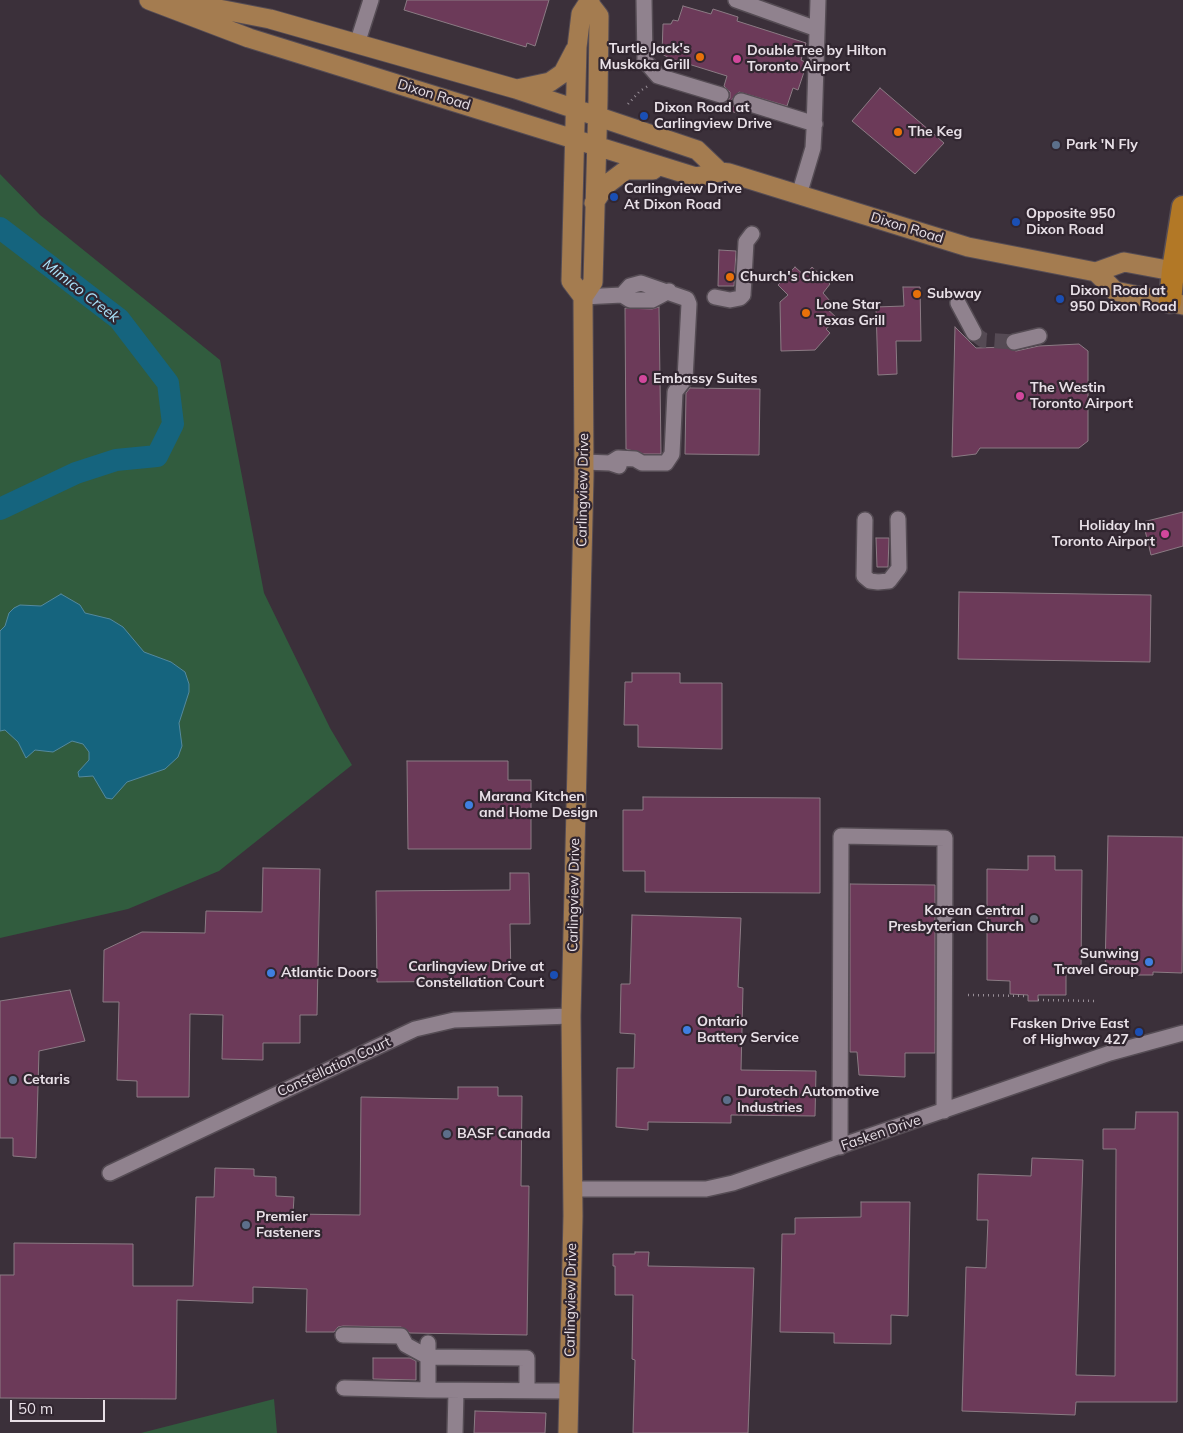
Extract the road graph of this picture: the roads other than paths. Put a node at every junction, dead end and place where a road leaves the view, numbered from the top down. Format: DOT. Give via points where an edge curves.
graph roads {
  1 [pos="149,0"];
  2 [pos="169,0"];
  3 [pos="372,0"];
  4 [pos="644,0"];
  5 [pos="736,0"];
  6 [pos="818,0"];
  7 [pos="589,1"];
  8 [pos="817,29"];
  9 [pos="357,44"];
  10 [pos="577,47"];
  11 [pos="516,89"];
  12 [pos="721,95"];
  13 [pos="741,101"];
  14 [pos="575,109"];
  15 [pos="597,116"];
  16 [pos="814,124"];
  17 [pos="574,139"];
  18 [pos="595,146"];
  19 [pos="672,171"];
  20 [pos="720,172"];
  21 [pos="799,195"];
  22 [pos="594,203"];
  23 [pos="1183,206"];
  24 [pos="752,234"];
  25 [pos="1178,271"];
  26 [pos="1096,272"];
  27 [pos="715,297"];
  28 [pos="583,298"];
  29 [pos="958,303"];
  30 [pos="1176,304"];
  31 [pos="974,333"];
  32 [pos="1039,336"];
  33 [pos="1014,342"];
  34 [pos="584,462"];
  35 [pos="898,519"];
  36 [pos="865,520"];
  37 [pos="571,1016"];
  38 [pos="1183,1033"];
  39 [pos="944,1111"];
  40 [pos="840,1147"];
  41 [pos="110,1173"];
  42 [pos="573,1189"];
  43 [pos="343,1335"];
  44 [pos="428,1350"];
  45 [pos="344,1388"];
  46 [pos="428,1390"];
  47 [pos="527,1390"];
  48 [pos="456,1391"];
  49 [pos="569,1391"];
  50 [pos="455,1433"];
  51 [pos="568,1433"];
  1 -- 17 [label="main road, Dixon Road" via="249,38"];
  2 -- 9 [label="main road, Dixon Road" via="270,19"];
  3 -- 9 [label="street"];
  4 -- 12 [label="street" via="645,61 658,76"];
  5 -- 8 [label="street"];
  6 -- 8 [label="street"];
  7 -- 10 [label="main road, Carlingview Drive" via="581,14"];
  7 -- 15 [label="main road, Carlingview Drive" via="599,16"];
  8 -- 16 [label="street"];
  9 -- 11 [label="main road, Dixon Road"];
  10 -- 11 [label="main road" via="563,73 550,82"];
  10 -- 14 [label="main road, Carlingview Drive"];
  11 -- 14 [label="main road, Dixon Road"];
  13 -- 16 [label="street"];
  14 -- 15 [label="main road, Dixon Road"];
  14 -- 17 [label="main road, Carlingview Drive"];
  15 -- 18 [label="main road, Carlingview Drive"];
  15 -- 20 [label="main road, Dixon Road" via="697,150"];
  16 -- 21 [label="street" via="812,148"];
  17 -- 18 [label="main road, Dixon Road"];
  17 -- 28 [label="main road, Carlingview Drive" via="571,281"];
  18 -- 19 [label="main road, Dixon Road"];
  18 -- 22 [label="main road, Carlingview Drive"];
  19 -- 20 [label="main road, Dixon Road" via="696,177"];
  19 -- 22 [label="main road" via="626,170 606,185"];
  20 -- 21 [label="main road, Dixon Road"];
  21 -- 26 [label="main road, Dixon Road" via="968,247"];
  22 -- 28 [label="main road, Carlingview Drive" via="593,282"];
  23 -- 25 [label="highway"];
  24 -- 27 [label="street" via="746,242 743,295 730,300"];
  25 -- 26 [label="main road" via="1124,262"];
  25 -- 30 [label="highway"];
  26 -- 30 [label="main road" via="1115,292"];
  28 -- 34 [label="main road, Carlingview Drive"];
  28 -- 34 [label="street" via="622,295 630,300 652,300 669,291 687,299 689,304 685,379 675,392 672,454 666,463 642,462 634,467"];
  29 -- 31 [label="street"];
  32 -- 33 [label="street"];
  34 -- 37 [label="main road, Carlingview Drive"];
  35 -- 36 [label="street" via="899,568 889,581 878,582 864,576"];
  37 -- 41 [label="street, Constellation Court" via="454,1020 415,1029"];
  37 -- 42 [label="main road, Carlingview Drive"];
  38 -- 39 [label="street, Fasken Drive" via="1110,1053"];
  39 -- 40 [label="street, Fasken Drive"];
  39 -- 40 [label="street" via="945,838 841,836"];
  40 -- 42 [label="street, Fasken Drive" via="706,1190"];
  42 -- 49 [label="main road, Carlingview Drive"];
  43 -- 44 [label="street" via="401,1336 406,1345"];
  44 -- 46 [label="street"];
  44 -- 47 [label="street" via="527,1358"];
  45 -- 46 [label="street"];
  46 -- 48 [label="street"];
  47 -- 48 [label="street"];
  47 -- 49 [label="street"];
  48 -- 50 [label="street"];
  49 -- 51 [label="main road, Carlingview Drive"];
}
